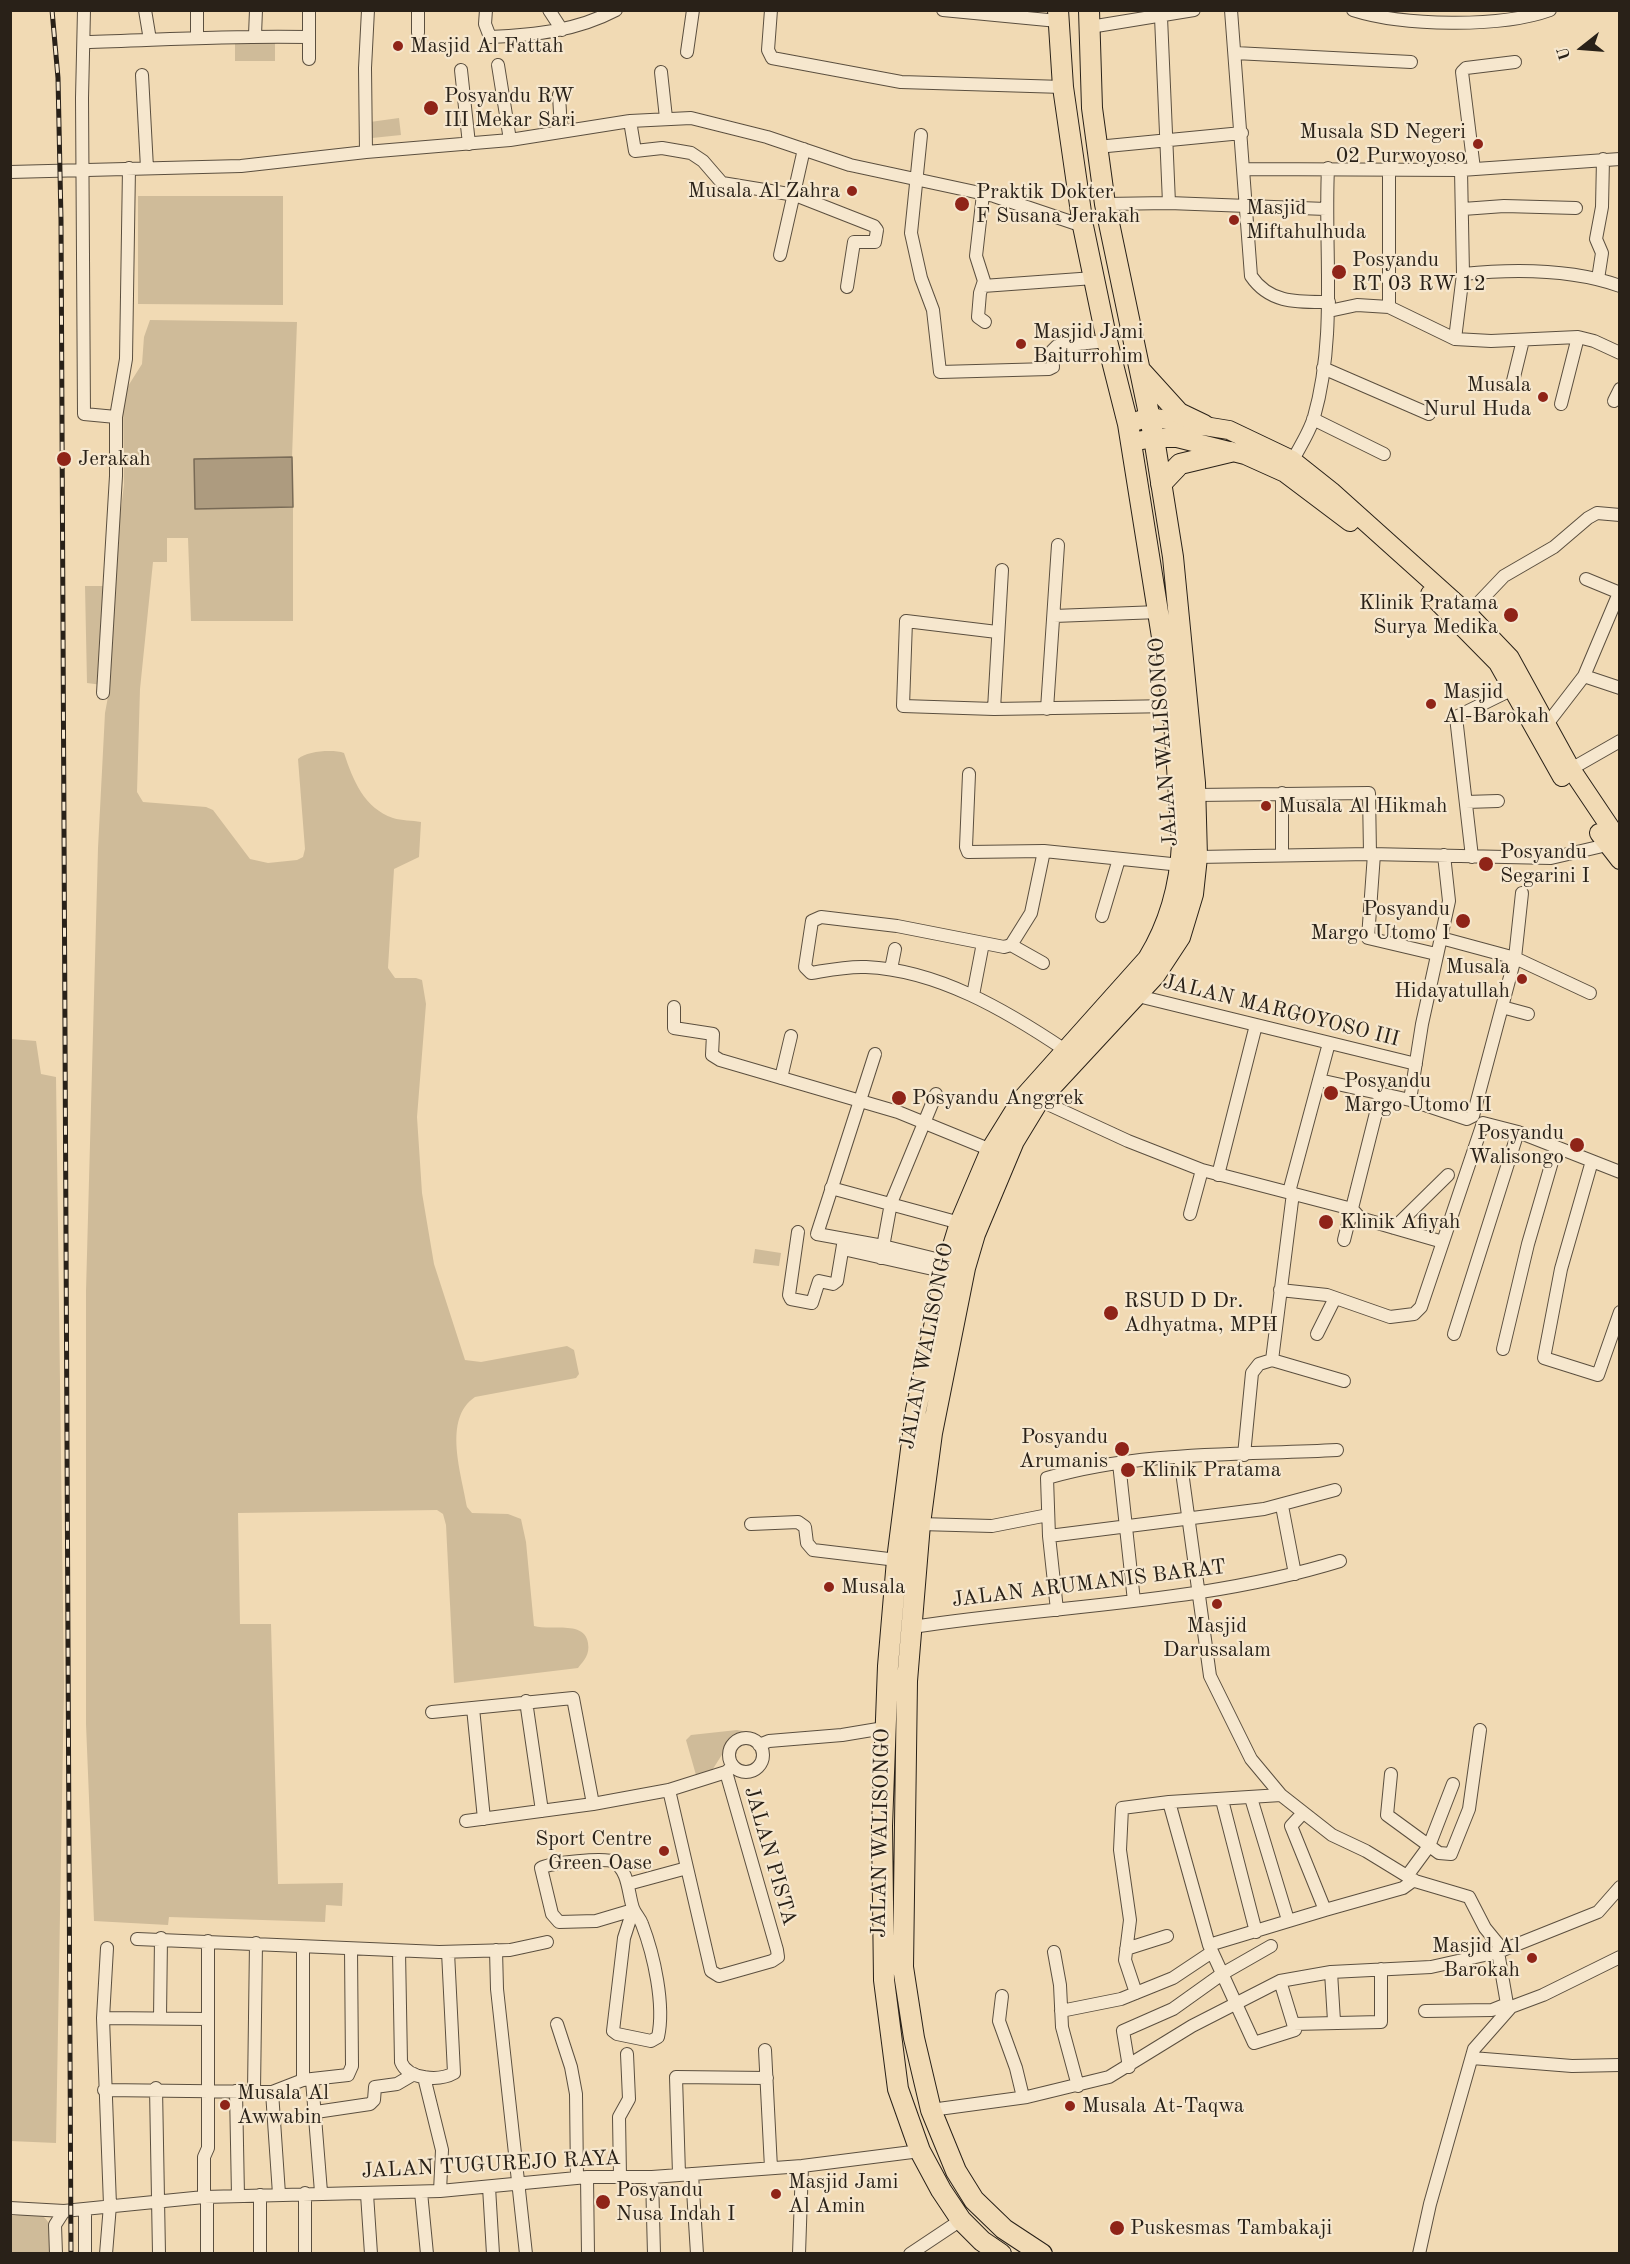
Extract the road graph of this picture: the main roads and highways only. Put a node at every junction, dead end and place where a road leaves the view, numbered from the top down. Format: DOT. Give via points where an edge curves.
graph roads {
  1 [pos="1058,16"];
  2 [pos="1089,19"];
  3 [pos="1137,365"];
  4 [pos="1149,417"];
  5 [pos="1204,425"];
  6 [pos="1129,433"];
  7 [pos="1154,438"];
  8 [pos="1230,452"];
  9 [pos="1289,466"];
  10 [pos="1161,484"];
  11 [pos="1543,730"];
  12 [pos="1191,800"];
  13 [pos="1613,843"];
  14 [pos="1620,860"];
  15 [pos="1189,861"];
  16 [pos="882,1826"];
  17 [pos="905,1826"];
  18 [pos="1000,2253"];
  19 [pos="1042,2253"];
  1 -- 6 [label="highway, JALAN WALISONGO" via="1063,87 1083,226"];
  2 -- 3 [label="highway, JALAN WALISONGO" via="1097,147"];
  3 -- 4 [label="highway, JALAN WALISONGO"];
  3 -- 5 [label="highway" via="1179,413"];
  4 -- 5 [label="main road"];
  4 -- 6 [label="main road"];
  4 -- 7 [label="highway, JALAN WALISONGO"];
  5 -- 9 [label="main road" via="1228,430"];
  6 -- 7 [label="main road"];
  6 -- 12 [label="highway, JALAN WALISONGO"];
  7 -- 8 [label="main road" via="1203,443"];
  7 -- 10 [label="highway, JALAN WALISONGO"];
  8 -- 9 [label="main road"];
  8 -- 10 [label="highway" via="1180,464"];
  9 -- 11 [label="main road" via="1373,527 1464,619 1510,658 1519,686"];
  10 -- 12 [label="highway, JALAN WALISONGO" via="1173,556"];
  11 -- 13 [label="main road" via="1571,769"];
  11 -- 13 [label="main road" via="1581,808"];
  12 -- 15 [label="highway, JALAN WALISONGO"];
  13 -- 14 [label="main road"];
  15 -- 16 [label="highway, JALAN WALISONGO" via="1162,935 1148,959 1022,1100 991,1150 960,1222 916,1410 897,1560 884,1728"];
  15 -- 17 [label="highway, JALAN WALISONGO" via="1193,894 1180,937 1138,996 1039,1100 1014,1141 975,1234 932,1433 920,1524 907,1681"];
  16 -- 17 [label="highway"];
  16 -- 18 [label="highway, JALAN WALISONGO" via="884,1980 898,2089 920,2151 961,2220"];
  17 -- 19 [label="highway, JALAN WALISONGO" via="903,1966 931,2110 956,2171 974,2200 1004,2229"];
}
